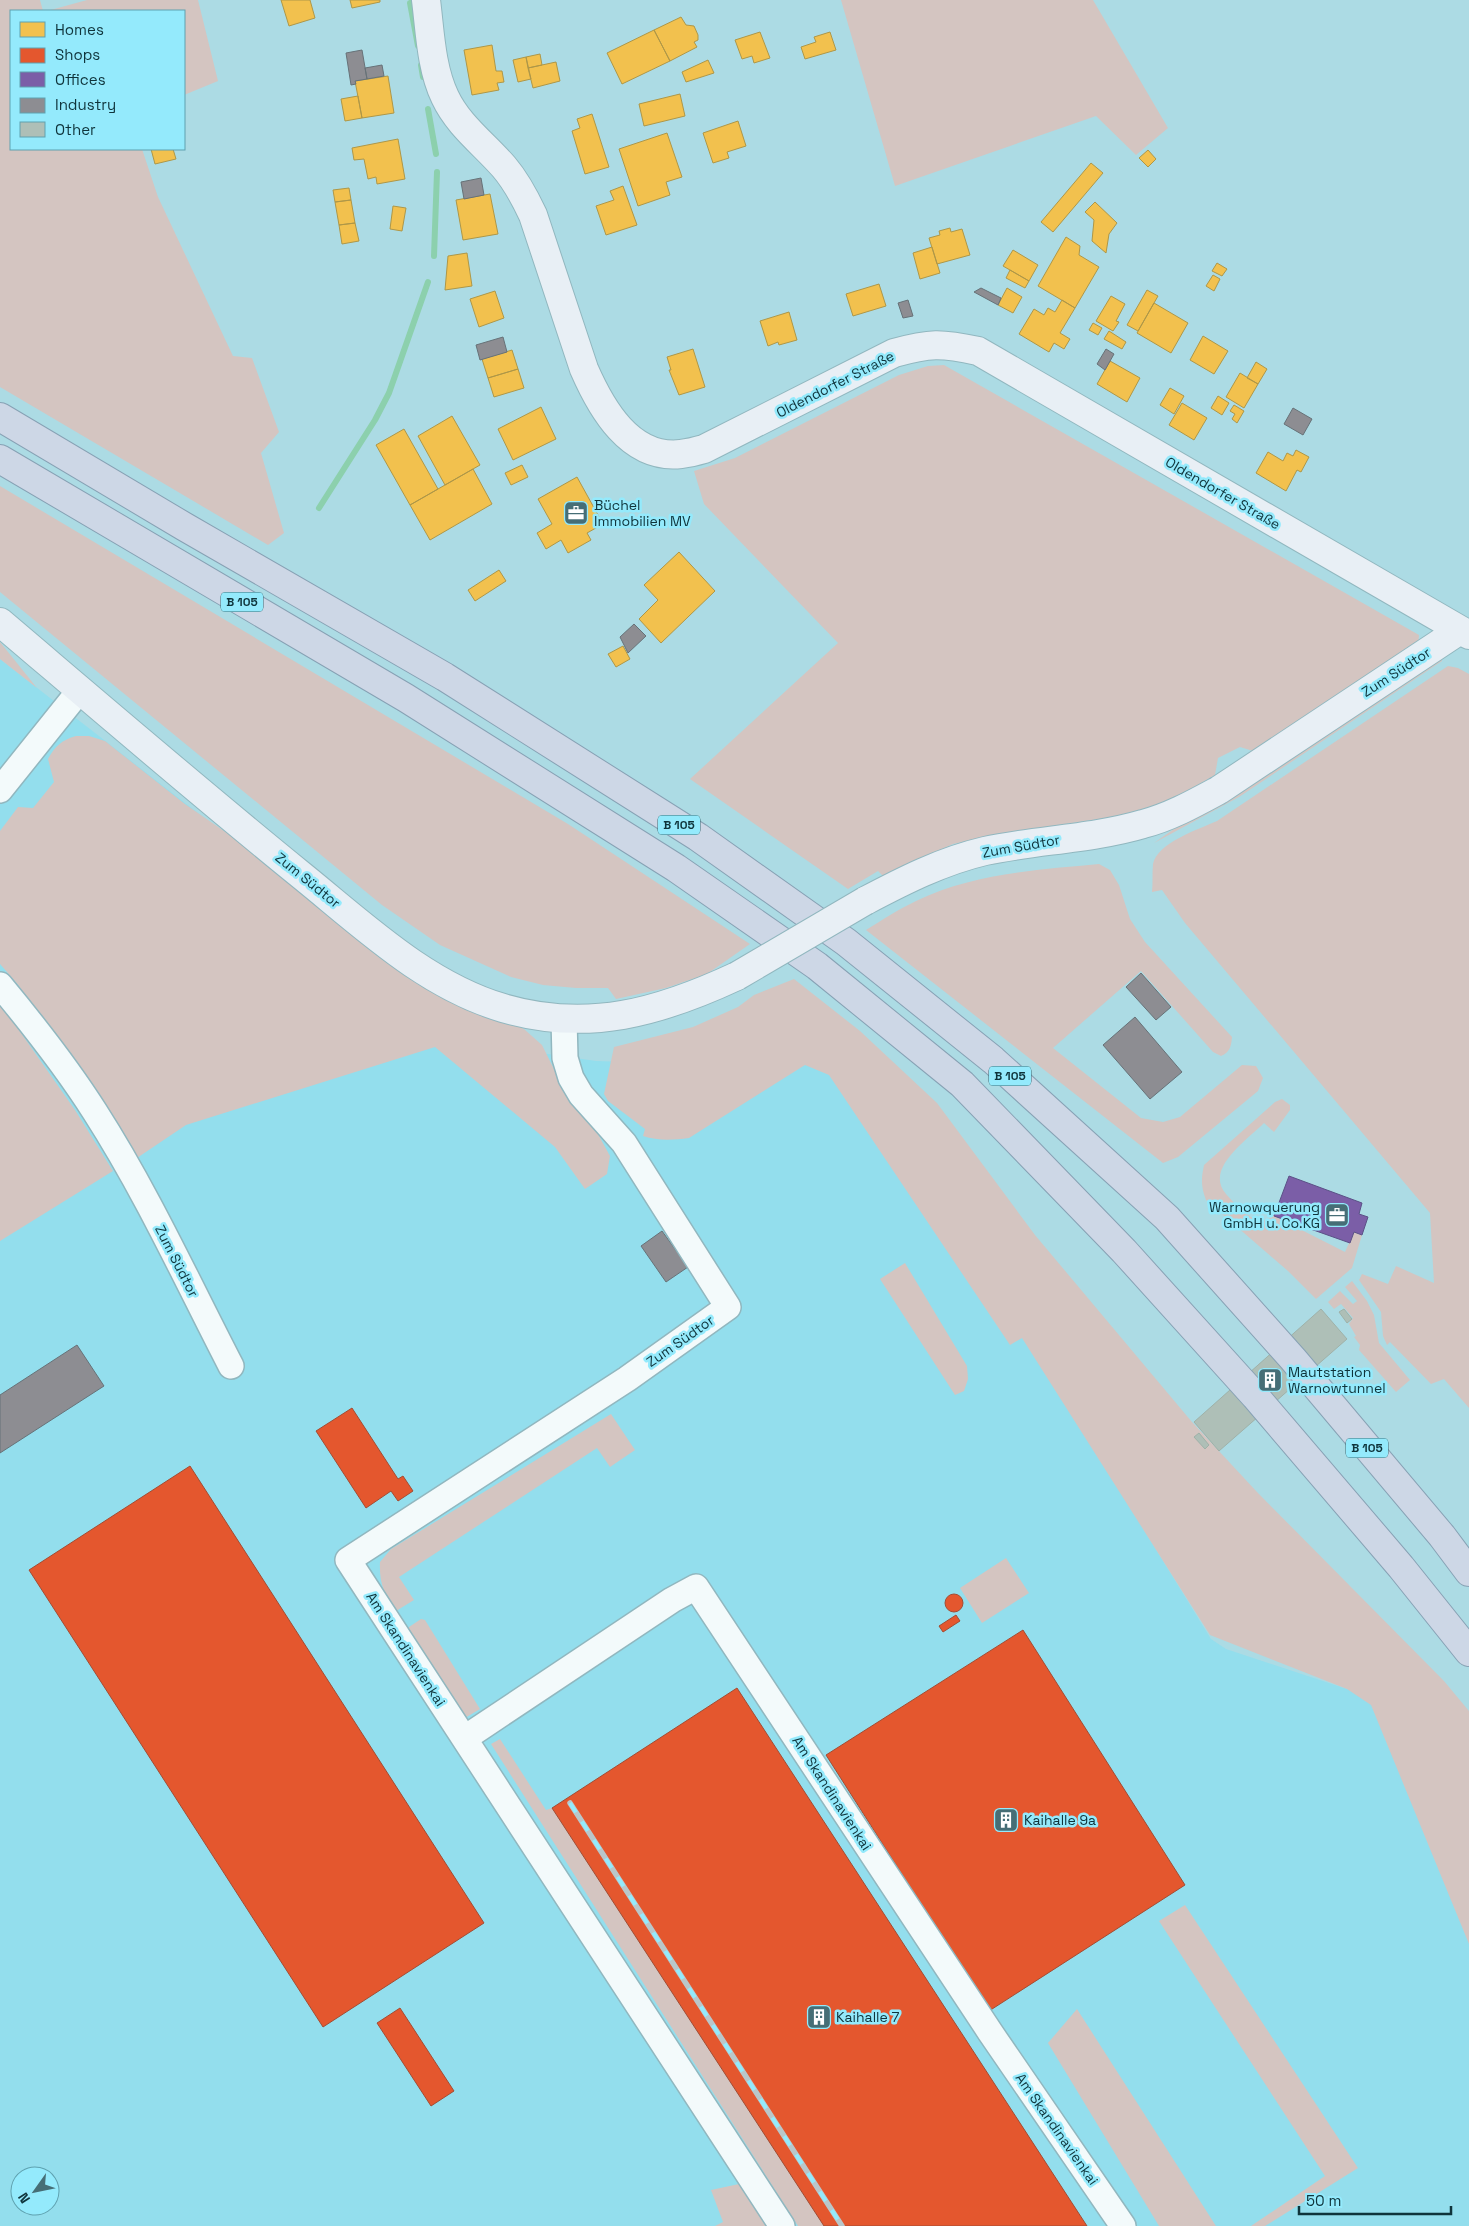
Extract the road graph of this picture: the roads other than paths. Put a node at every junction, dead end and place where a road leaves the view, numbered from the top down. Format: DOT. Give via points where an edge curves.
graph roads {
  1 [pos="426,0"];
  2 [pos="0,417"];
  3 [pos="0,459"];
  4 [pos="0,622"];
  5 [pos="1464,632"];
  6 [pos="80,690"];
  7 [pos="0,790"];
  8 [pos="0,985"];
  9 [pos="564,1019"];
  10 [pos="231,1366"];
  11 [pos="348,1560"];
  12 [pos="1469,1572"];
  13 [pos="1469,1652"];
  14 [pos="465,1738"];
  15 [pos="782,2226"];
  16 [pos="1124,2226"];
  1 -- 5 [label="street, Oldendorfer Straße" via="438,80 445,98 466,128 503,166 522,192 533,215 594,393 624,434 642,446 680,455 704,449 894,354 924,345 943,344 986,356"];
  2 -- 12 [label="highway, B 105" via="445,677 698,837 846,942 993,1060 1167,1218 1293,1359"];
  3 -- 13 [label="highway, B 105" via="406,698 668,863 817,966 940,1065 1124,1251 1255,1396"];
  4 -- 6 [label="street, Zum Südtor"];
  5 -- 9 [label="street, Zum Südtor, bridge" via="1219,790 1189,806 1142,825 984,851 947,862 865,901 737,976 692,996 652,1010 595,1019"];
  6 -- 7 [label="street"];
  6 -- 9 [label="street, Zum Südtor" via="220,809 406,958 478,999 503,1008"];
  8 -- 10 [label="street, Zum Südtor" via="34,1025 95,1112 128,1167"];
  9 -- 11 [label="street, Zum Südtor" via="565,1058 571,1078 581,1095 624,1143 728,1307 627,1379"];
  11 -- 14 [label="street, Am Skandinavienkai"];
  14 -- 15 [label="street, Am Skandinavienkai"];
  14 -- 16 [label="street, Am Skandinavienkai" via="696,1587 990,2032"];
}
